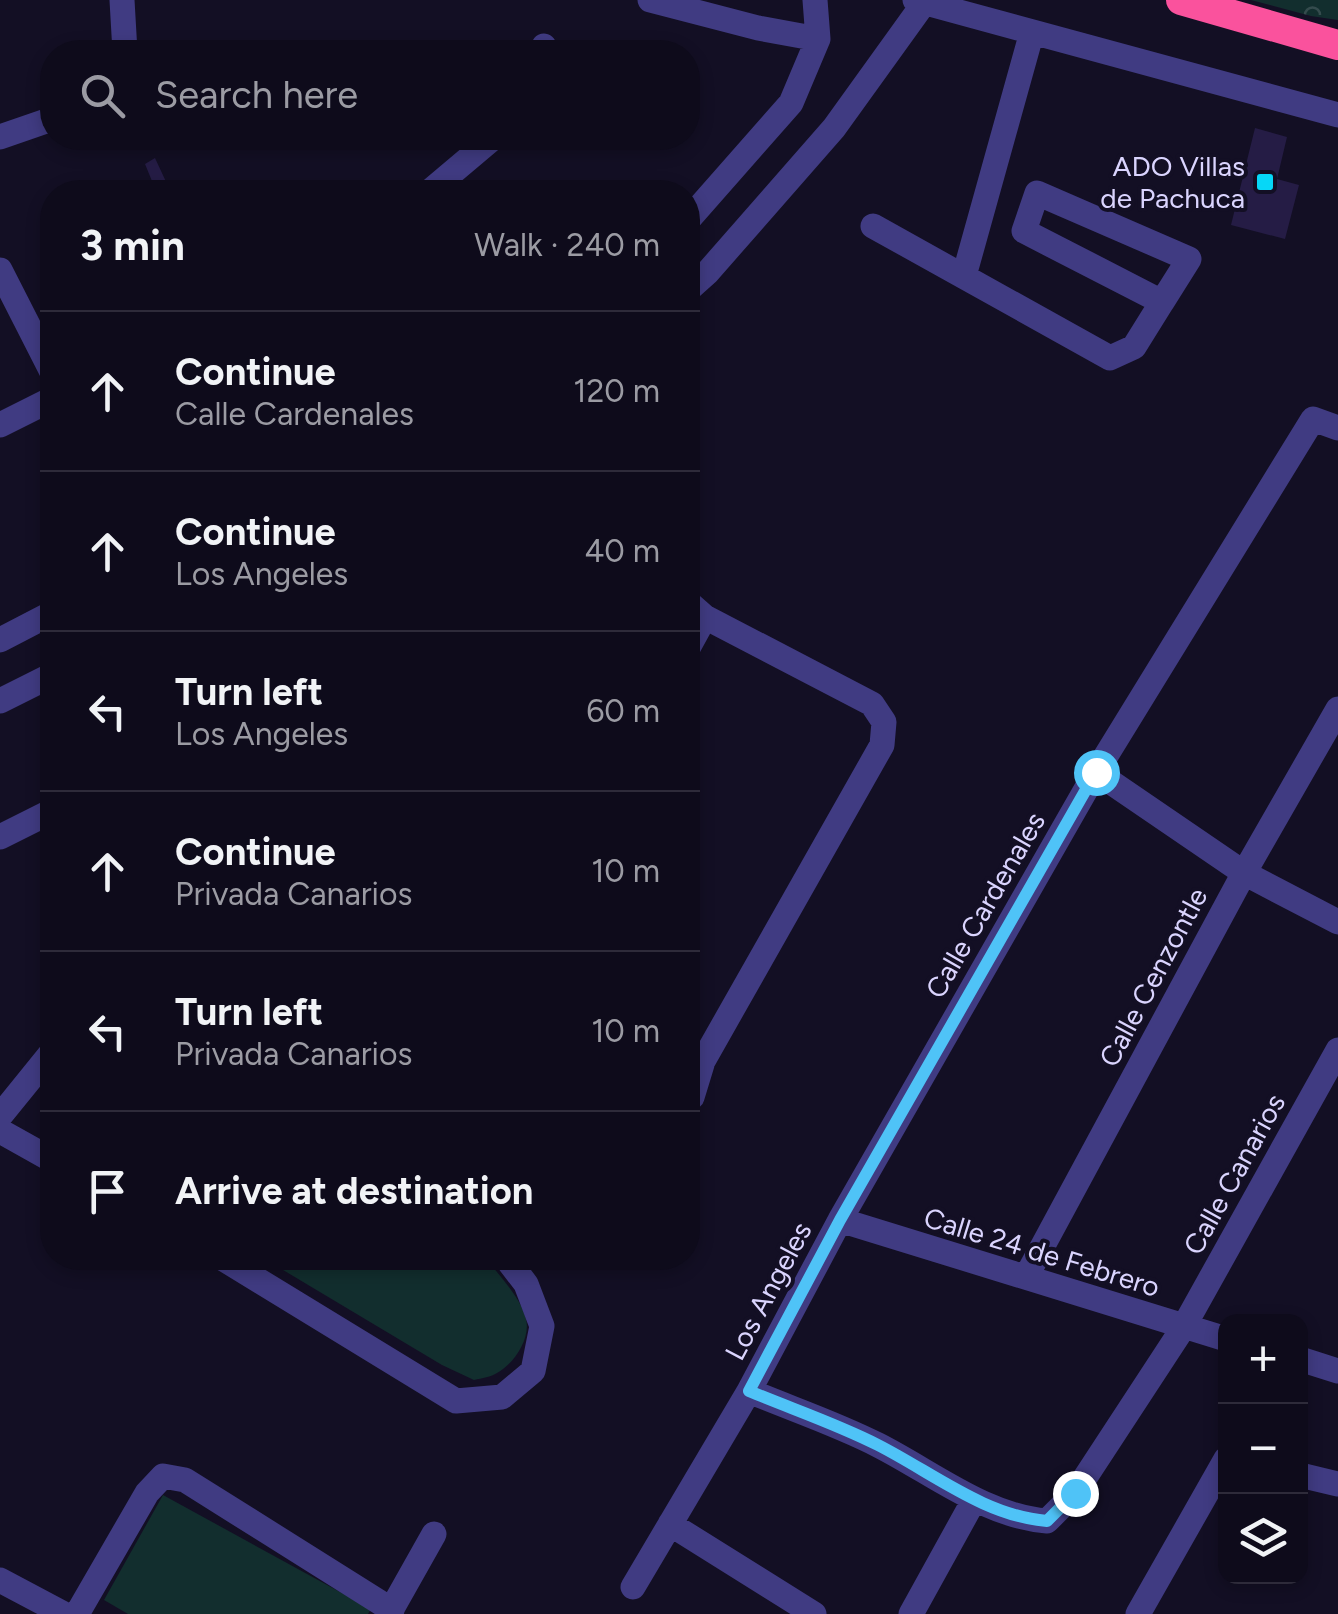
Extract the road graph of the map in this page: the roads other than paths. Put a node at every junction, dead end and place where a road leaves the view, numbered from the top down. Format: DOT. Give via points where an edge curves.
graph roads {
  1 [pos="122,0"];
  2 [pos="650,0"];
  3 [pos="815,0"];
  4 [pos="1181,0"];
  5 [pos="1216,0"];
  6 [pos="920,1"];
  7 [pos="1338,31"];
  8 [pos="1032,32"];
  9 [pos="818,39"];
  10 [pos="124,40"];
  11 [pos="1338,45"];
  12 [pos="1338,115"];
  13 [pos="40,123"];
  14 [pos="0,137"];
  15 [pos="482,150"];
  16 [pos="445,180"];
  17 [pos="700,206"];
  18 [pos="873,226"];
  19 [pos="0,270"];
  20 [pos="964,276"];
  21 [pos="700,279"];
  22 [pos="1162,302"];
  23 [pos="40,348"];
  24 [pos="40,404"];
  25 [pos="0,425"];
  26 [pos="1338,428"];
  27 [pos="700,611"];
  28 [pos="40,619"];
  29 [pos="0,640"];
  30 [pos="40,681"];
  31 [pos="0,700"];
  32 [pos="1338,709"];
  33 [pos="1096,772"];
  34 [pos="40,817"];
  35 [pos="0,837"];
  36 [pos="1244,873"];
  37 [pos="1338,922"];
  38 [pos="1338,1050"];
  39 [pos="700,1056"];
  40 [pos="40,1067"];
  41 [pos="0,1116"];
  42 [pos="0,1131"];
  43 [pos="40,1153"];
  44 [pos="840,1220"];
  45 [pos="242,1270"];
  46 [pos="515,1270"];
  47 [pos="1026,1277"];
  48 [pos="1183,1328"];
  49 [pos="1218,1337"];
  50 [pos="1308,1362"];
  51 [pos="1338,1371"];
  52 [pos="749,1391"];
  53 [pos="1218,1473"];
  54 [pos="1308,1477"];
  55 [pos="1338,1484"];
  56 [pos="974,1500"];
  57 [pos="670,1524"];
  58 [pos="434,1534"];
  59 [pos="0,1580"];
  60 [pos="633,1587"];
  61 [pos="391,1612"];
  62 [pos="64,1614"];
  63 [pos="77,1614"];
  64 [pos="814,1614"];
  65 [pos="911,1614"];
  66 [pos="1138,1614"];
  1 -- 10 [label="street"];
  2 -- 9 [label="street"];
  3 -- 9 [label="street"];
  4 -- 11 [label="highway"];
  5 -- 7 [label="street"];
  6 -- 8 [label="street"];
  6 -- 21 [label="street" via="834,128"];
  8 -- 12 [label="street"];
  8 -- 20 [label="street"];
  9 -- 17 [label="street" via="791,104"];
  13 -- 14 [label="street"];
  15 -- 16 [label="street"];
  18 -- 20 [label="street"];
  19 -- 23 [label="street"];
  20 -- 22 [label="street" via="1110,358 1134,347"];
  22 -- 22 [label="street" via="1024,231 1037,192 1190,259"];
  24 -- 25 [label="street"];
  26 -- 33 [label="street, Calle Cardenales" via="1313,418"];
  27 -- 39 [label="street" via="872,704 884,722 882,745"];
  28 -- 29 [label="street"];
  30 -- 31 [label="street"];
  32 -- 36 [label="street, Calle Cenzontle"];
  33 -- 36 [label="street"];
  33 -- 44 [label="street, Calle Cardenales"];
  34 -- 35 [label="street"];
  36 -- 37 [label="street"];
  36 -- 47 [label="street, Calle Cenzontle"];
  38 -- 48 [label="street, Calle Canarios"];
  40 -- 41 [label="street"];
  42 -- 43 [label="street"];
  44 -- 47 [label="street, Calle 24 de Febrero"];
  44 -- 52 [label="street, Los Angeles"];
  45 -- 46 [label="street" via="456,1401 502,1397 534,1371 542,1326"];
  47 -- 48 [label="street, Calle 24 de Febrero"];
  48 -- 49 [label="street, Calle 24 de Febrero"];
  48 -- 56 [label="street, Calle Canarios" via="1075,1493 1047,1521 1021,1519"];
  50 -- 51 [label="street"];
  52 -- 56 [label="street, Los Angeles" via="876,1444"];
  52 -- 57 [label="street, Los Angeles"];
  53 -- 66 [label="street"];
  54 -- 55 [label="street"];
  56 -- 65 [label="street"];
  57 -- 60 [label="street, Los Angeles"];
  57 -- 64 [label="street"];
  58 -- 61 [label="street"];
  59 -- 62 [label="street"];
  61 -- 63 [label="street" via="185,1480 162,1476"];
}
